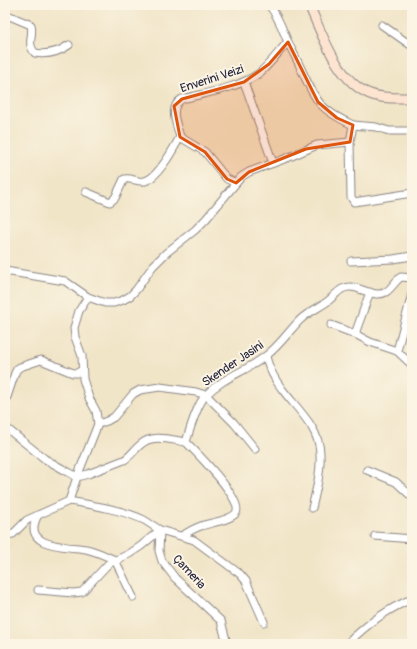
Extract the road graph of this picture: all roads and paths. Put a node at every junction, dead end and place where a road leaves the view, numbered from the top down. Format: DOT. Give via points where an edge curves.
graph roads {
  1 [pos="268,5"];
  2 [pos="309,5"];
  3 [pos="5,14"];
  4 [pos="382,25"];
  5 [pos="288,42"];
  6 [pos="69,45"];
  7 [pos="412,46"];
  8 [pos="244,82"];
  9 [pos="412,98"];
  10 [pos="353,125"];
  11 [pos="412,131"];
  12 [pos="180,137"];
  13 [pos="350,142"];
  14 [pos="273,163"];
  15 [pos="236,184"];
  16 [pos="86,192"];
  17 [pos="412,193"];
  18 [pos="412,256"];
  19 [pos="351,261"];
  20 [pos="5,271"];
  21 [pos="412,278"];
  22 [pos="370,292"];
  23 [pos="412,294"];
  24 [pos="88,297"];
  25 [pos="331,325"];
  26 [pos="355,334"];
  27 [pos="397,351"];
  28 [pos="266,357"];
  29 [pos="412,365"];
  30 [pos="82,370"];
  31 [pos="206,395"];
  32 [pos="5,403"];
  33 [pos="98,424"];
  34 [pos="5,427"];
  35 [pos="186,442"];
  36 [pos="255,449"];
  37 [pos="367,470"];
  38 [pos="77,477"];
  39 [pos="412,497"];
  40 [pos="69,500"];
  41 [pos="312,508"];
  42 [pos="38,515"];
  43 [pos="160,530"];
  44 [pos="5,535"];
  45 [pos="182,536"];
  46 [pos="375,536"];
  47 [pos="412,540"];
  48 [pos="115,560"];
  49 [pos="38,590"];
  50 [pos="133,597"];
  51 [pos="412,599"];
  52 [pos="264,622"];
  53 [pos="227,644"];
  54 [pos="347,644"];
  1 -- 5 [label="street"];
  2 -- 9 [label="main road" via="337,64 357,87 383,97"];
  3 -- 6 [label="street" via="31,25 30,43 35,53 57,52"];
  4 -- 7 [label="street"];
  5 -- 8 [label="street, Enverini Veizi" via="264,69"];
  5 -- 10 [label="street" via="318,102 337,118"];
  8 -- 12 [label="street, Enverini Veizi" via="177,102 174,113"];
  8 -- 14 [label="street"];
  10 -- 11 [label="street" via="389,131"];
  10 -- 13 [label="street"];
  12 -- 15 [label="street" via="205,152 227,178"];
  12 -- 16 [label="street" via="168,159 150,179 141,182 124,179 115,198 110,202"];
  13 -- 14 [label="street" via="317,145"];
  13 -- 17 [label="street" via="351,197 354,202"];
  14 -- 15 [label="street" via="249,172"];
  15 -- 24 [label="street" via="206,219 153,266 130,296 114,303 105,303"];
  18 -- 19 [label="street"];
  20 -- 24 [label="street" via="65,281"];
  21 -- 22 [label="street, Skender Jasini" via="401,277 386,292"];
  22 -- 26 [label="street"];
  22 -- 28 [label="street, Skender Jasini" via="353,287 341,290 302,318"];
  23 -- 27 [label="street"];
  24 -- 30 [label="street" via="78,311 74,328 82,356"];
  25 -- 26 [label="street"];
  26 -- 27 [label="street"];
  27 -- 29 [label="street"];
  28 -- 31 [label="street, Skender Jasini" via="226,379"];
  28 -- 41 [label="street" via="281,388 311,427 319,443 318,477"];
  30 -- 32 [label="street" via="73,374 42,360 20,367 15,373"];
  30 -- 33 [label="street"];
  31 -- 33 [label="street" via="160,387 140,390 133,394 114,417"];
  31 -- 35 [label="street, Skender Jasini" via="197,410"];
  31 -- 36 [label="street"];
  33 -- 38 [label="street"];
  34 -- 38 [label="street" via="45,459"];
  35 -- 38 [label="street" via="151,439 143,442 124,460"];
  35 -- 45 [label="street" via="217,476 238,508 230,517 201,526"];
  37 -- 39 [label="street" via="396,482"];
  38 -- 40 [label="street"];
  40 -- 42 [label="street"];
  40 -- 43 [label="street" via="136,517"];
  42 -- 44 [label="street" via="21,525 13,534"];
  42 -- 48 [label="street" via="33,529 41,540 87,550"];
  43 -- 45 [label="street"];
  43 -- 48 [label="street" via="130,554"];
  43 -- 53 [label="street, Çameria" via="159,552 162,561 175,578 221,621"];
  45 -- 52 [label="street" via="201,543 244,577"];
  46 -- 47 [label="street"];
  48 -- 49 [label="street" via="103,568 82,592"];
  48 -- 50 [label="street"];
  51 -- 54 [label="street" via="386,612"];
}
